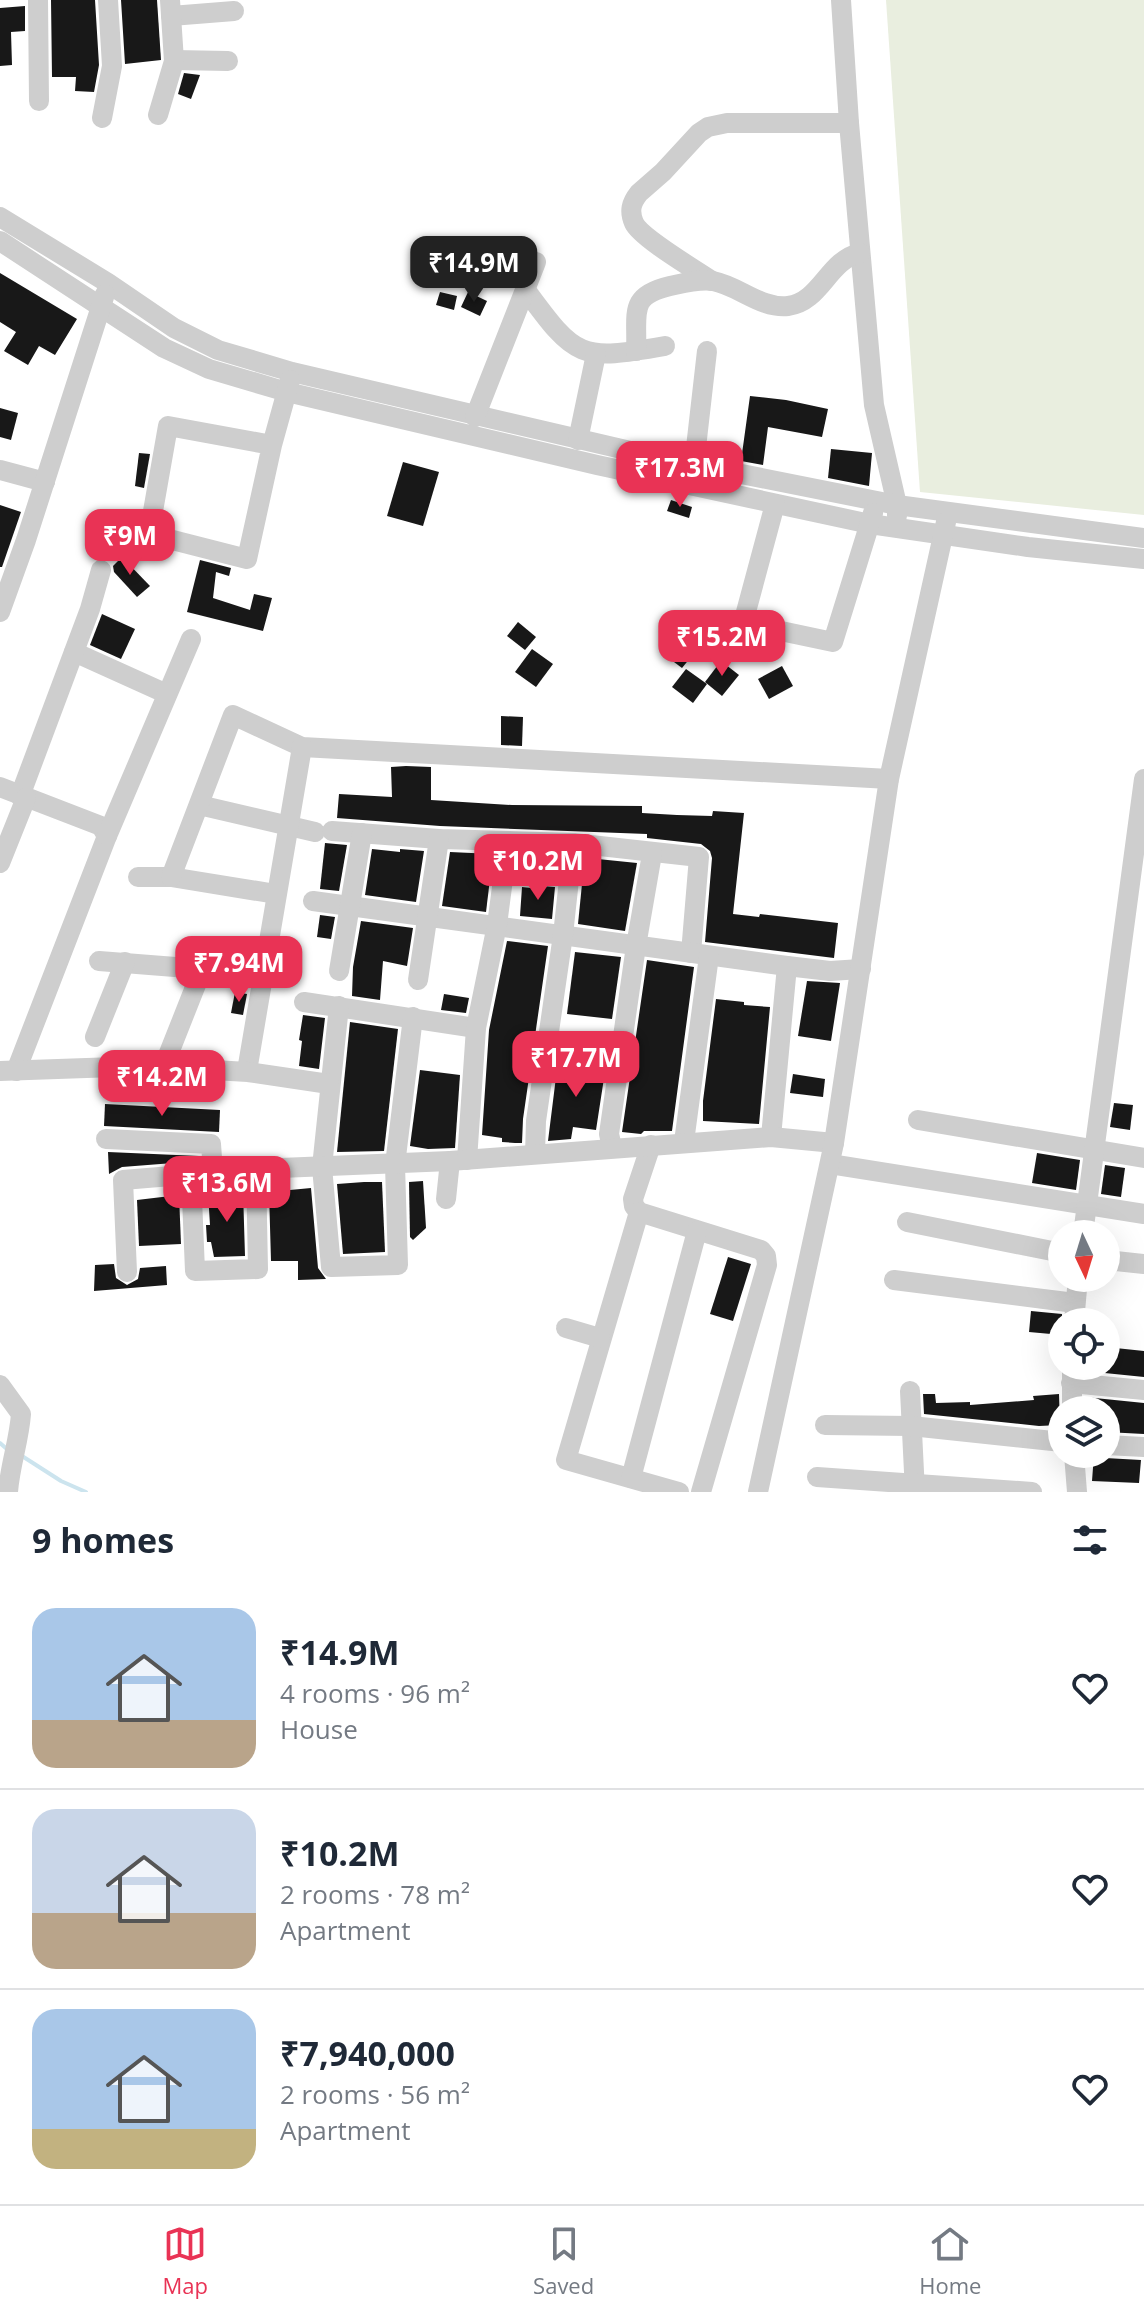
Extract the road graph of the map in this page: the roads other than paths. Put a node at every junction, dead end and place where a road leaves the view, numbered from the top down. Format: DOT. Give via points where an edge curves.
graph roads {
  1 [pos="38,0"];
  2 [pos="108,0"];
  3 [pos="841,0"];
  4 [pos="171,8"];
  5 [pos="234,11"];
  6 [pos="174,60"];
  7 [pos="228,61"];
  8 [pos="39,101"];
  9 [pos="158,115"];
  10 [pos="102,118"];
  11 [pos="849,123"];
  12 [pos="0,217"];
  13 [pos="0,241"];
  14 [pos="860,253"];
  15 [pos="536,262"];
  16 [pos="712,281"];
  17 [pos="108,283"];
  18 [pos="525,289"];
  19 [pos="101,307"];
  20 [pos="665,346"];
  21 [pos="636,351"];
  22 [pos="707,351"];
  23 [pos="596,354"];
  24 [pos="289,382"];
  25 [pos="402,409"];
  26 [pos="475,417"];
  27 [pos="578,440"];
  28 [pos="272,445"];
  29 [pos="694,465"];
  30 [pos="0,470"];
  31 [pos="45,482"];
  32 [pos="887,503"];
  33 [pos="775,504"];
  34 [pos="948,513"];
  35 [pos="870,524"];
  36 [pos="897,528"];
  37 [pos="943,535"];
  38 [pos="1144,538"];
  39 [pos="1144,559"];
  40 [pos="101,570"];
  41 [pos="0,612"];
  42 [pos="191,639"];
  43 [pos="74,652"];
  44 [pos="167,694"];
  45 [pos="302,747"];
  46 [pos="889,779"];
  47 [pos="1144,779"];
  48 [pos="0,787"];
  49 [pos="23,797"];
  50 [pos="199,805"];
  51 [pos="287,827"];
  52 [pos="362,833"];
  53 [pos="107,836"];
  54 [pos="439,839"];
  55 [pos="508,841"];
  56 [pos="573,843"];
  57 [pos="652,854"];
  58 [pos="0,863"];
  59 [pos="138,877"];
  60 [pos="171,877"];
  61 [pos="276,894"];
  62 [pos="313,901"];
  63 [pos="351,905"];
  64 [pos="427,918"];
  65 [pos="497,925"];
  66 [pos="563,935"];
  67 [pos="636,946"];
  68 [pos="700,955"];
  69 [pos="99,961"];
  70 [pos="125,962"];
  71 [pos="787,966"];
  72 [pos="203,967"];
  73 [pos="861,969"];
  74 [pos="339,971"];
  75 [pos="264,974"];
  76 [pos="418,980"];
  77 [pos="304,1002"];
  78 [pos="339,1006"];
  79 [pos="413,1017"];
  80 [pos="476,1028"];
  81 [pos="95,1037"];
  82 [pos="167,1058"];
  83 [pos="248,1065"];
  84 [pos="8,1071"];
  85 [pos="329,1084"];
  86 [pos="918,1120"];
  87 [pos="771,1137"];
  88 [pos="106,1139"];
  89 [pos="684,1142"];
  90 [pos="651,1145"];
  91 [pos="612,1147"];
  92 [pos="1094,1151"];
  93 [pos="535,1154"];
  94 [pos="832,1154"];
  95 [pos="1144,1158"];
  96 [pos="458,1161"];
  97 [pos="395,1165"];
  98 [pos="322,1167"];
  99 [pos="256,1169"];
  100 [pos="213,1172"];
  101 [pos="191,1174"];
  102 [pos="446,1199"];
  103 [pos="1087,1205"];
  104 [pos="639,1212"];
  105 [pos="1144,1214"];
  106 [pos="1085,1220"];
  107 [pos="907,1222"];
  108 [pos="697,1231"];
  109 [pos="1048,1250"];
  110 [pos="1120,1261"];
  111 [pos="1144,1264"];
  112 [pos="127,1272"];
  113 [pos="894,1280"];
  114 [pos="1048,1308"];
  115 [pos="566,1328"];
  116 [pos="600,1338"];
  117 [pos="1095,1380"];
  118 [pos="0,1385"];
  119 [pos="1144,1390"];
  120 [pos="910,1391"];
  121 [pos="825,1425"];
  122 [pos="911,1426"];
  123 [pos="1048,1441"];
  124 [pos="1120,1446"];
  125 [pos="1144,1447"];
  126 [pos="1075,1468"];
  127 [pos="817,1477"];
  128 [pos="631,1478"];
  129 [pos="915,1487"];
  130 [pos="8,1492"];
  131 [pos="679,1492"];
  132 [pos="701,1492"];
  133 [pos="758,1492"];
  134 [pos="1032,1492"];
  135 [pos="1077,1492"];
  1 -- 8 [label="street"];
  2 -- 10 [label="street" via="112,66"];
  3 -- 11 [label="street"];
  4 -- 5 [label="street"];
  4 -- 6 [label="street"];
  6 -- 7 [label="street"];
  6 -- 9 [label="street"];
  11 -- 14 [label="street"];
  11 -- 16 [label="street" via="708,127 639,193 631,211 637,228"];
  12 -- 17 [label="street"];
  13 -- 19 [label="street"];
  14 -- 16 [label="street" via="844,258 813,293 786,306 761,302"];
  14 -- 32 [label="street"];
  15 -- 18 [label="street"];
  16 -- 21 [label="street" via="644,295 638,303"];
  17 -- 19 [label="street"];
  17 -- 24 [label="street" via="174,328"];
  18 -- 23 [label="street" via="563,339"];
  18 -- 26 [label="street"];
  19 -- 24 [label="street" via="164,348 209,369"];
  19 -- 31 [label="street"];
  20 -- 21 [label="street"];
  21 -- 23 [label="street"];
  22 -- 29 [label="street"];
  23 -- 27 [label="street"];
  24 -- 25 [label="street"];
  24 -- 28 [label="street"];
  25 -- 26 [label="street"];
  25 -- 33 [label="street"];
  26 -- 27 [label="street"];
  27 -- 29 [label="street"];
  28 -- 28 [label="street" via="247,559 149,534 168,426"];
  29 -- 32 [label="street"];
  30 -- 31 [label="street"];
  31 -- 41 [label="street"];
  32 -- 34 [label="street"];
  32 -- 35 [label="street"];
  32 -- 36 [label="street"];
  33 -- 35 [label="street"];
  33 -- 35 [label="street" via="743,623 833,642"];
  34 -- 37 [label="street"];
  34 -- 38 [label="street"];
  35 -- 36 [label="street"];
  36 -- 37 [label="street"];
  37 -- 39 [label="street"];
  37 -- 46 [label="street"];
  40 -- 43 [label="street"];
  42 -- 44 [label="street"];
  43 -- 44 [label="street"];
  43 -- 49 [label="street"];
  44 -- 53 [label="street"];
  45 -- 46 [label="street"];
  45 -- 50 [label="street" via="233,715"];
  45 -- 51 [label="street"];
  46 -- 73 [label="street"];
  47 -- 92 [label="street"];
  48 -- 49 [label="street"];
  49 -- 53 [label="street" via="101,826"];
  49 -- 58 [label="street"];
  50 -- 51 [label="street"];
  50 -- 60 [label="street"];
  51 -- 52 [label="street"];
  51 -- 61 [label="street"];
  52 -- 54 [label="street"];
  52 -- 63 [label="street"];
  53 -- 84 [label="street"];
  54 -- 55 [label="street"];
  54 -- 64 [label="street"];
  55 -- 56 [label="street"];
  55 -- 65 [label="street"];
  56 -- 57 [label="street"];
  56 -- 66 [label="street"];
  57 -- 67 [label="street"];
  57 -- 68 [label="street" via="699,857"];
  59 -- 60 [label="street"];
  60 -- 61 [label="street"];
  61 -- 75 [label="street"];
  62 -- 63 [label="street"];
  63 -- 64 [label="street"];
  63 -- 74 [label="street"];
  64 -- 65 [label="street"];
  64 -- 76 [label="street"];
  65 -- 66 [label="street"];
  65 -- 80 [label="street"];
  66 -- 67 [label="street"];
  66 -- 93 [label="street"];
  67 -- 68 [label="street"];
  67 -- 91 [label="street" via="609,1134"];
  68 -- 71 [label="street"];
  68 -- 89 [label="street"];
  69 -- 70 [label="street"];
  70 -- 72 [label="street"];
  70 -- 81 [label="street"];
  71 -- 73 [label="street"];
  71 -- 87 [label="street"];
  72 -- 75 [label="street"];
  72 -- 82 [label="street"];
  73 -- 94 [label="street"];
  75 -- 83 [label="street"];
  77 -- 78 [label="street"];
  78 -- 79 [label="street"];
  78 -- 85 [label="street"];
  79 -- 80 [label="street"];
  79 -- 97 [label="street"];
  80 -- 96 [label="street"];
  84 -- 85 [label="street" via="144,1066 248,1072"];
  85 -- 98 [label="street"];
  86 -- 92 [label="street"];
  87 -- 89 [label="street"];
  87 -- 94 [label="street"];
  88 -- 100 [label="street" via="211,1144"];
  89 -- 90 [label="street"];
  90 -- 91 [label="street"];
  90 -- 104 [label="street" via="633,1199"];
  91 -- 93 [label="street"];
  92 -- 95 [label="street"];
  92 -- 103 [label="street"];
  93 -- 96 [label="street"];
  94 -- 103 [label="street"];
  94 -- 133 [label="street"];
  96 -- 97 [label="street"];
  96 -- 102 [label="street"];
  97 -- 98 [label="street"];
  97 -- 98 [label="street" via="398,1265 331,1267"];
  98 -- 99 [label="street"];
  99 -- 100 [label="street"];
  99 -- 101 [label="street" via="258,1269 195,1271"];
  100 -- 101 [label="street"];
  101 -- 112 [label="street" via="123,1180"];
  103 -- 105 [label="street"];
  103 -- 106 [label="street"];
  104 -- 108 [label="street"];
  104 -- 116 [label="street"];
  107 -- 109 [label="street"];
  108 -- 128 [label="street"];
  108 -- 132 [label="street" via="761,1250 767,1265"];
  110 -- 111 [label="street"];
  113 -- 114 [label="street"];
  115 -- 116 [label="street"];
  116 -- 128 [label="street" via="566,1460"];
  117 -- 119 [label="street"];
  118 -- 130 [label="street" via="21,1414"];
  120 -- 122 [label="street"];
  121 -- 122 [label="street"];
  122 -- 123 [label="street"];
  122 -- 129 [label="street"];
  124 -- 125 [label="street"];
  126 -- 135 [label="street"];
  127 -- 129 [label="street"];
  128 -- 131 [label="street"];
  129 -- 134 [label="street"];
}
